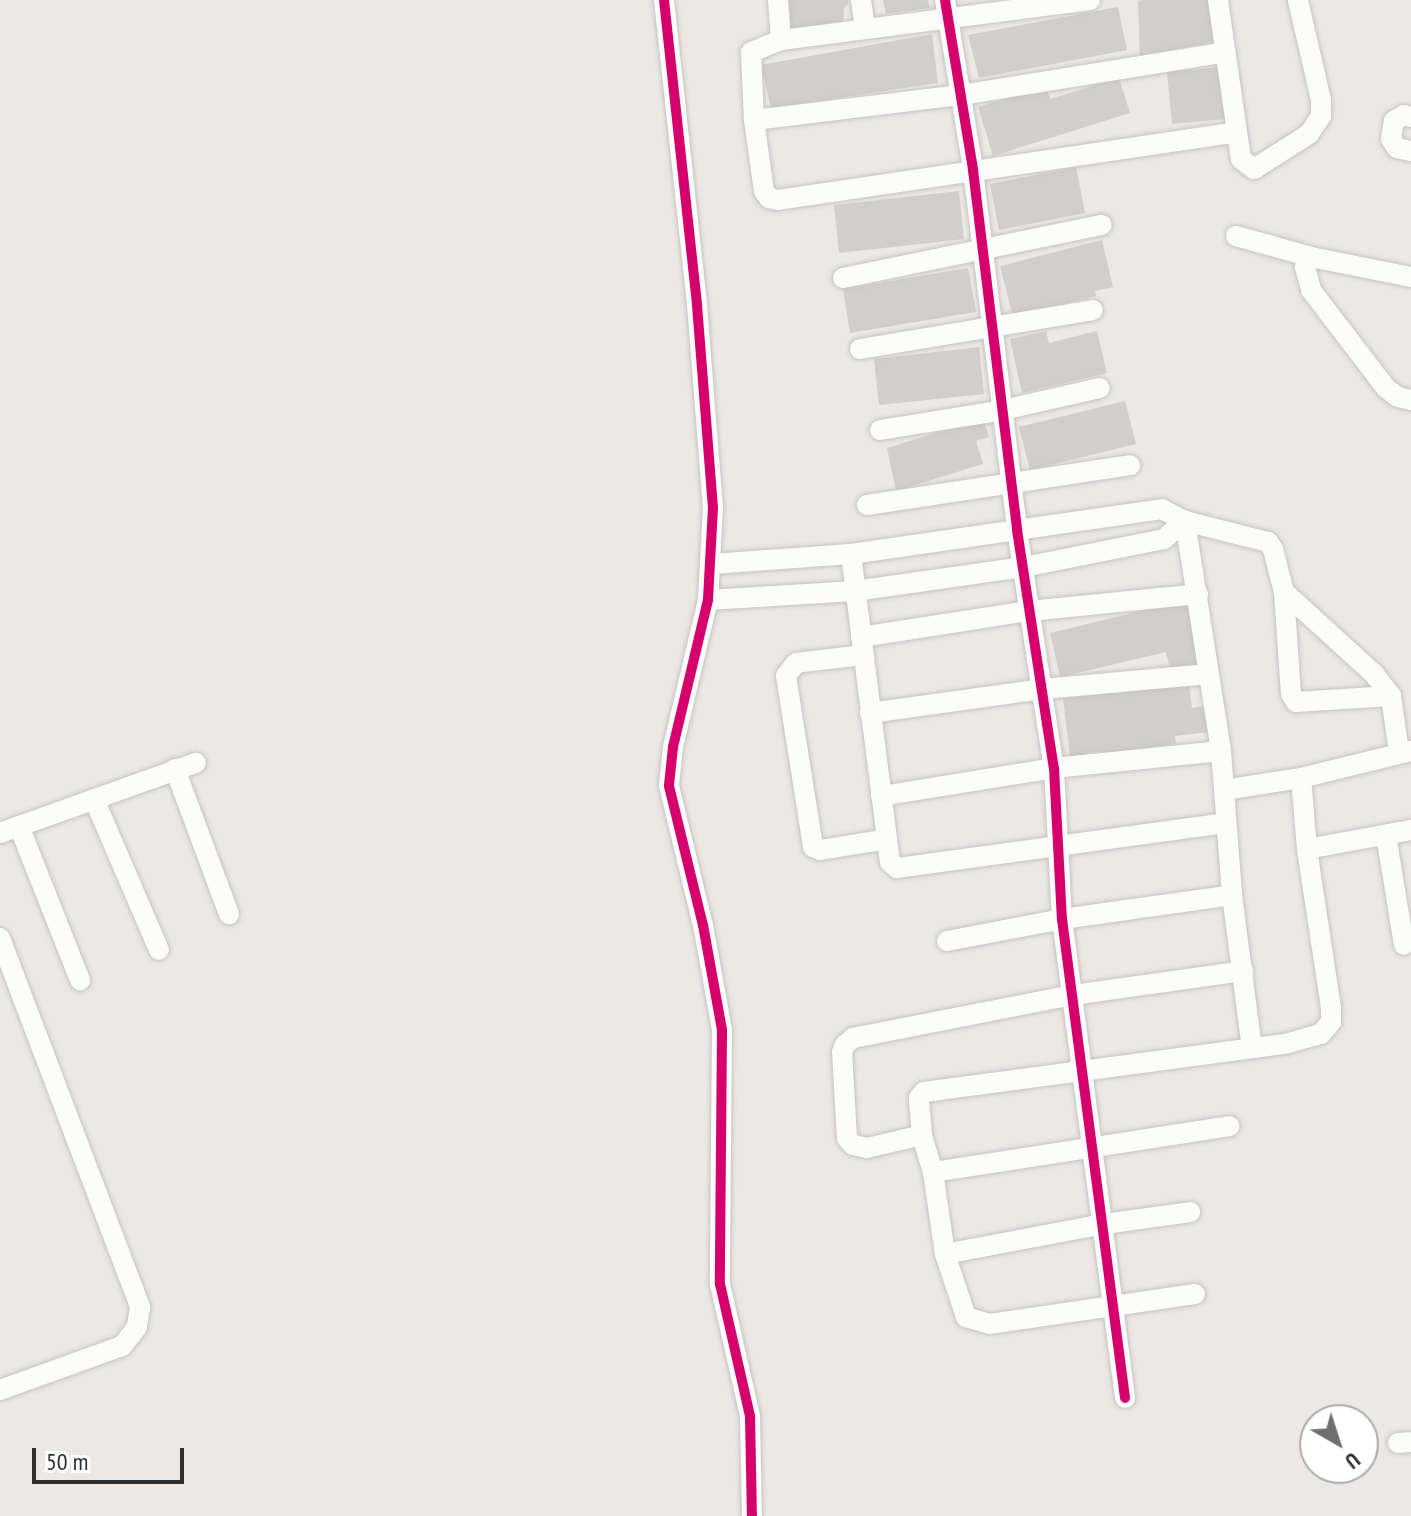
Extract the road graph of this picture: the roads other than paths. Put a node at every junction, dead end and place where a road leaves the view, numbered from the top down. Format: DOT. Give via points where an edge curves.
graph roads {
  1 [pos="664,0"];
  2 [pos="778,0"];
  3 [pos="861,0"];
  4 [pos="945,0"];
  5 [pos="1090,0"];
  6 [pos="1218,0"];
  7 [pos="1298,0"];
  8 [pos="948,21"];
  9 [pos="865,28"];
  10 [pos="781,40"];
  11 [pos="1226,52"];
  12 [pos="961,95"];
  13 [pos="1411,117"];
  14 [pos="754,120"];
  15 [pos="1237,132"];
  16 [pos="1411,151"];
  17 [pos="973,170"];
  18 [pos="1102,225"];
  19 [pos="1236,236"];
  20 [pos="984,251"];
  21 [pos="1311,257"];
  22 [pos="1411,277"];
  23 [pos="843,278"];
  24 [pos="1093,310"];
  25 [pos="994,328"];
  26 [pos="860,349"];
  27 [pos="1100,388"];
  28 [pos="1411,400"];
  29 [pos="1003,410"];
  30 [pos="880,430"];
  31 [pos="1130,465"];
  32 [pos="1011,484"];
  33 [pos="867,505"];
  34 [pos="1185,521"];
  35 [pos="1017,530"];
  36 [pos="851,554"];
  37 [pos="712,564"];
  38 [pos="1024,567"];
  39 [pos="855,591"];
  40 [pos="1284,592"];
  41 [pos="1198,594"];
  42 [pos="708,600"];
  43 [pos="1029,611"];
  44 [pos="862,646"];
  45 [pos="1208,674"];
  46 [pos="1043,689"];
  47 [pos="1391,696"];
  48 [pos="870,713"];
  49 [pos="1221,751"];
  50 [pos="1405,752"];
  51 [pos="196,763"];
  52 [pos="1054,768"];
  53 [pos="175,769"];
  54 [pos="1301,778"];
  55 [pos="1224,790"];
  56 [pos="881,796"];
  57 [pos="94,799"];
  58 [pos="1226,823"];
  59 [pos="10,829"];
  60 [pos="1411,830"];
  61 [pos="1386,835"];
  62 [pos="887,839"];
  63 [pos="1060,847"];
  64 [pos="1307,849"];
  65 [pos="1232,895"];
  66 [pos="229,914"];
  67 [pos="1062,919"];
  68 [pos="0,938"];
  69 [pos="947,941"];
  70 [pos="1404,945"];
  71 [pos="159,950"];
  72 [pos="1243,971"];
  73 [pos="80,980"];
  74 [pos="1073,995"];
  75 [pos="1252,1048"];
  76 [pos="1085,1073"];
  77 [pos="1229,1126"];
  78 [pos="922,1135"];
  79 [pos="1095,1145"];
  80 [pos="933,1172"];
  81 [pos="1190,1212"];
  82 [pos="1104,1224"];
  83 [pos="945,1254"];
  84 [pos="1195,1294"];
  85 [pos="1114,1305"];
  86 [pos="0,1390"];
  87 [pos="1125,1398"];
  88 [pos="752,1516"];
  1 -- 37 [label="street" via="706,410"];
  2 -- 10 [label="street"];
  3 -- 9 [label="street"];
  4 -- 8 [label="street"];
  5 -- 8 [label="street"];
  6 -- 11 [label="street"];
  7 -- 15 [label="street" via="1321,100 1317,123 1261,168 1244,164"];
  8 -- 9 [label="street"];
  8 -- 12 [label="street"];
  9 -- 10 [label="street"];
  10 -- 14 [label="street" via="751,52"];
  11 -- 12 [label="street"];
  11 -- 15 [label="street"];
  12 -- 14 [label="street"];
  12 -- 17 [label="street"];
  13 -- 16 [label="street" via="1394,121 1391,139 1397,148"];
  14 -- 17 [label="street" via="769,198"];
  15 -- 17 [label="street"];
  17 -- 20 [label="street"];
  18 -- 20 [label="street"];
  19 -- 21 [label="street"];
  20 -- 23 [label="street"];
  20 -- 25 [label="street"];
  21 -- 22 [label="street"];
  21 -- 28 [label="street" via="1305,267 1311,290 1386,388"];
  24 -- 25 [label="street"];
  25 -- 26 [label="street"];
  25 -- 29 [label="street"];
  27 -- 29 [label="street"];
  29 -- 30 [label="street"];
  29 -- 32 [label="street"];
  31 -- 32 [label="street"];
  32 -- 33 [label="street"];
  32 -- 35 [label="street"];
  34 -- 35 [label="street" via="1162,509"];
  34 -- 38 [label="street" via="1164,539"];
  34 -- 40 [label="street" via="1268,542"];
  34 -- 41 [label="street"];
  35 -- 36 [label="street"];
  35 -- 38 [label="street"];
  36 -- 37 [label="street"];
  36 -- 39 [label="street"];
  37 -- 42 [label="street"];
  38 -- 39 [label="street"];
  38 -- 43 [label="street"];
  39 -- 42 [label="street"];
  39 -- 44 [label="street"];
  40 -- 47 [label="street"];
  40 -- 47 [label="street" via="1291,694 1296,702"];
  41 -- 43 [label="street"];
  41 -- 45 [label="street"];
  42 -- 88 [label="street" via="673,747 669,786 722,1030 720,1284 750,1416"];
  43 -- 44 [label="street"];
  43 -- 46 [label="street"];
  44 -- 48 [label="street"];
  44 -- 62 [label="street" via="796,663 786,676 813,847"];
  45 -- 46 [label="street"];
  45 -- 49 [label="street"];
  46 -- 48 [label="street"];
  46 -- 52 [label="street"];
  47 -- 50 [label="street"];
  48 -- 56 [label="street"];
  49 -- 52 [label="street"];
  49 -- 55 [label="street"];
  50 -- 54 [label="street"];
  51 -- 53 [label="street"];
  52 -- 56 [label="street"];
  52 -- 63 [label="street"];
  53 -- 57 [label="street"];
  53 -- 66 [label="street"];
  54 -- 55 [label="street"];
  54 -- 64 [label="street"];
  55 -- 58 [label="street"];
  56 -- 62 [label="street"];
  57 -- 59 [label="street"];
  57 -- 71 [label="street"];
  58 -- 63 [label="street"];
  58 -- 65 [label="street"];
  59 -- 73 [label="street"];
  60 -- 61 [label="street"];
  61 -- 64 [label="street"];
  61 -- 70 [label="street"];
  62 -- 63 [label="street" via="890,862 904,869"];
  63 -- 67 [label="street"];
  64 -- 75 [label="street" via="1331,1022 1321,1034"];
  65 -- 67 [label="street"];
  65 -- 72 [label="street"];
  67 -- 69 [label="street"];
  67 -- 74 [label="street"];
  68 -- 86 [label="street" via="140,1307 137,1327 122,1346"];
  72 -- 74 [label="street"];
  72 -- 75 [label="street"];
  74 -- 76 [label="street"];
  74 -- 78 [label="street" via="853,1038 845,1045 847,1138 867,1148"];
  75 -- 76 [label="street"];
  76 -- 78 [label="street" via="924,1092 919,1098"];
  76 -- 79 [label="street"];
  77 -- 79 [label="street"];
  78 -- 80 [label="street"];
  79 -- 80 [label="street"];
  79 -- 82 [label="street"];
  80 -- 83 [label="street"];
  81 -- 82 [label="street"];
  82 -- 83 [label="street"];
  82 -- 85 [label="street"];
  83 -- 85 [label="street" via="966,1317 975,1322"];
  84 -- 85 [label="street"];
  85 -- 87 [label="street"];
}
